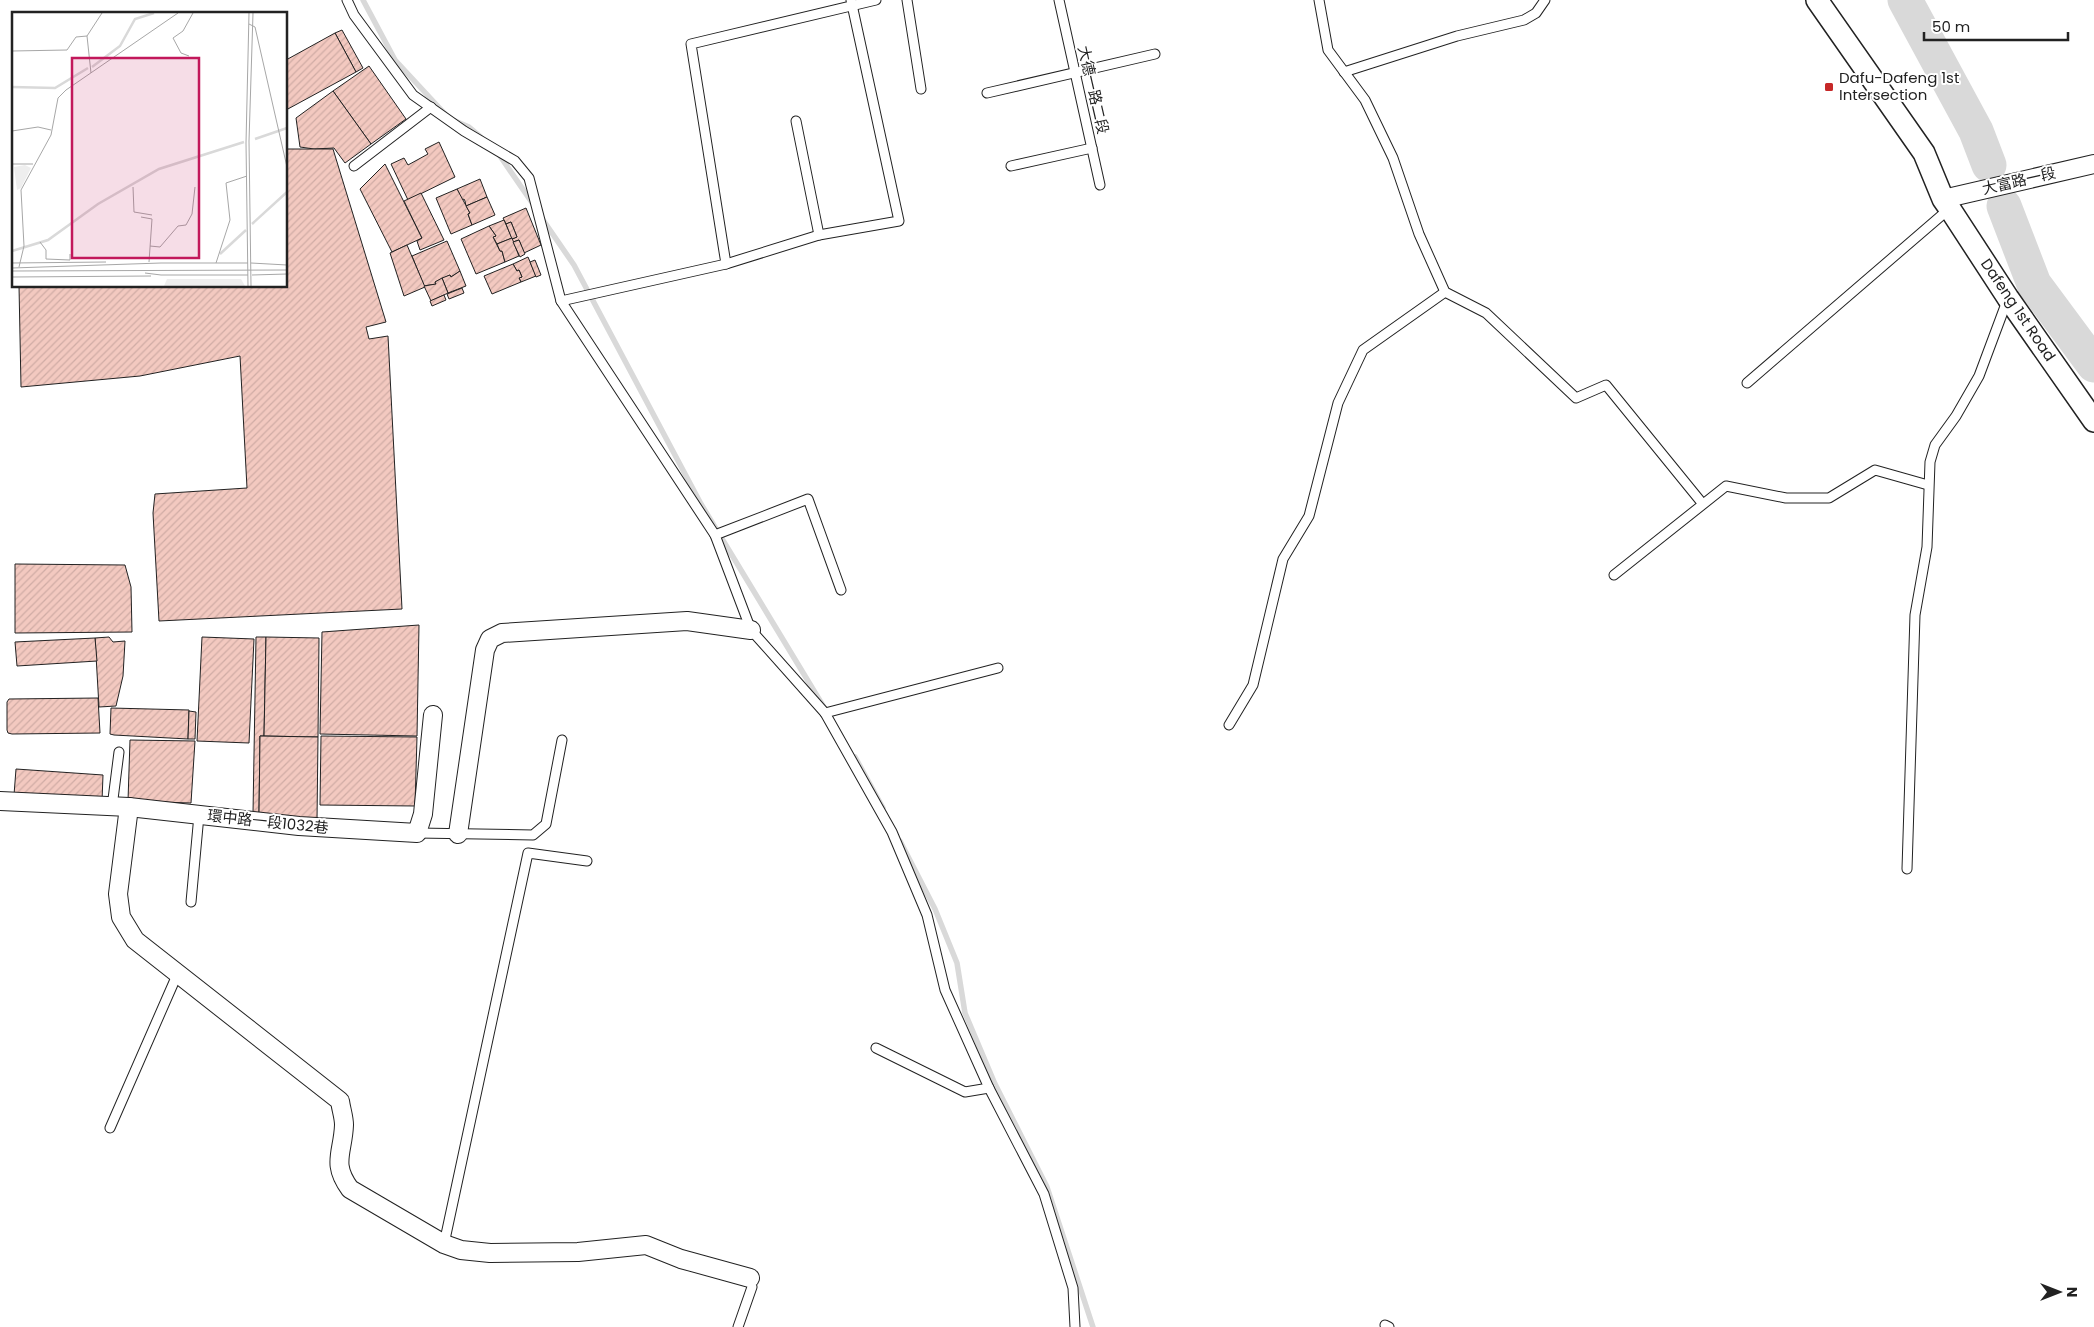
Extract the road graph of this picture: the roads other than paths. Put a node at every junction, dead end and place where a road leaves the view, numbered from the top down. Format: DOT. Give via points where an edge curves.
graph roads {
  1 [pos="347,0"];
  2 [pos="876,0"];
  3 [pos="907,0"];
  4 [pos="1059,0"];
  5 [pos="1319,0"];
  6 [pos="1546,0"];
  7 [pos="1817,0"];
  8 [pos="852,3"];
  9 [pos="1155,54"];
  10 [pos="1344,72"];
  11 [pos="1075,73"];
  12 [pos="921,89"];
  13 [pos="987,93"];
  14 [pos="431,107"];
  15 [pos="796,121"];
  16 [pos="1092,148"];
  17 [pos="2094,164"];
  18 [pos="354,166"];
  19 [pos="1011,166"];
  20 [pos="1100,185"];
  21 [pos="1946,204"];
  22 [pos="819,235"];
  23 [pos="726,264"];
  24 [pos="1445,292"];
  25 [pos="2008,298"];
  26 [pos="561,301"];
  27 [pos="1747,383"];
  28 [pos="2094,421"];
  29 [pos="1928,485"];
  30 [pos="1702,503"];
  31 [pos="715,536"];
  32 [pos="1614,575"];
  33 [pos="841,590"];
  34 [pos="751,630"];
  35 [pos="998,668"];
  36 [pos="825,713"];
  37 [pos="432,715"];
  38 [pos="1229,725"];
  39 [pos="562,740"];
  40 [pos="119,752"];
  41 [pos="0,801"];
  42 [pos="120,807"];
  43 [pos="199,815"];
  44 [pos="417,833"];
  45 [pos="458,834"];
  46 [pos="587,861"];
  47 [pos="1907,869"];
  48 [pos="191,902"];
  49 [pos="177,975"];
  50 [pos="876,1048"];
  51 [pos="989,1088"];
  52 [pos="110,1128"];
  53 [pos="444,1244"];
  54 [pos="751,1282"];
  55 [pos="738,1327"];
  56 [pos="1075,1327"];
  1 -- 14 [label="lane" via="354,15 413,94"];
  2 -- 8 [label="lane"];
  3 -- 12 [label="lane"];
  4 -- 11 [label="lane, 大德一路二段"];
  5 -- 10 [label="lane" via="1328,50"];
  6 -- 10 [label="lane" via="1536,13 1524,20 1457,36"];
  7 -- 21 [label="street, Dafeng 1st Road" via="1924,153"];
  8 -- 22 [label="lane" via="899,221"];
  8 -- 23 [label="lane" via="691,44"];
  9 -- 11 [label="lane"];
  10 -- 24 [label="lane" via="1365,100 1393,158 1418,234"];
  11 -- 13 [label="lane"];
  11 -- 16 [label="lane, 大德一路二段"];
  14 -- 18 [label="lane"];
  14 -- 26 [label="lane" via="464,131 515,160 529,178"];
  15 -- 22 [label="lane"];
  16 -- 19 [label="lane"];
  16 -- 20 [label="lane, 大德一路二段"];
  17 -- 21 [label="street, 大富路一段"];
  21 -- 25 [label="street, Dafeng 1st Road"];
  21 -- 27 [label="lane"];
  22 -- 23 [label="lane"];
  23 -- 26 [label="lane"];
  24 -- 30 [label="lane" via="1486,313 1576,398 1606,385"];
  24 -- 38 [label="lane" via="1364,350 1359,359 1338,403 1309,516 1284,559 1253,685"];
  25 -- 28 [label="street, Dafeng 1st Road"];
  25 -- 29 [label="lane" via="1979,376 1935,445"];
  26 -- 31 [label="lane"];
  29 -- 30 [label="lane" via="1875,470 1829,498 1786,498 1726,486"];
  29 -- 47 [label="lane" via="1927,547 1915,615"];
  30 -- 32 [label="lane"];
  31 -- 33 [label="lane" via="808,499"];
  31 -- 34 [label="lane"];
  34 -- 36 [label="lane"];
  34 -- 45 [label="street" via="687,621 502,633 490,639 485,650"];
  35 -- 36 [label="lane"];
  36 -- 51 [label="lane" via="892,832 927,915 945,990"];
  37 -- 44 [label="street" via="423,814"];
  39 -- 45 [label="lane" via="546,824 532,835"];
  40 -- 42 [label="lane"];
  41 -- 42 [label="street, 環中路一段1032巷"];
  42 -- 43 [label="street, 環中路一段1032巷"];
  42 -- 49 [label="street" via="118,894 121,917 135,940"];
  43 -- 44 [label="street, 環中路一段1032巷" via="299,826"];
  43 -- 48 [label="lane"];
  44 -- 45 [label="lane"];
  46 -- 53 [label="lane" via="528,853"];
  49 -- 52 [label="lane"];
  49 -- 53 [label="street" via="340,1102 344,1124 339,1167 341,1177 350,1189"];
  50 -- 51 [label="lane" via="965,1092"];
  51 -- 56 [label="lane" via="1044,1194 1073,1288"];
  53 -- 54 [label="street" via="461,1250 490,1252 578,1252 646,1245"];
  54 -- 55 [label="lane"];
}
